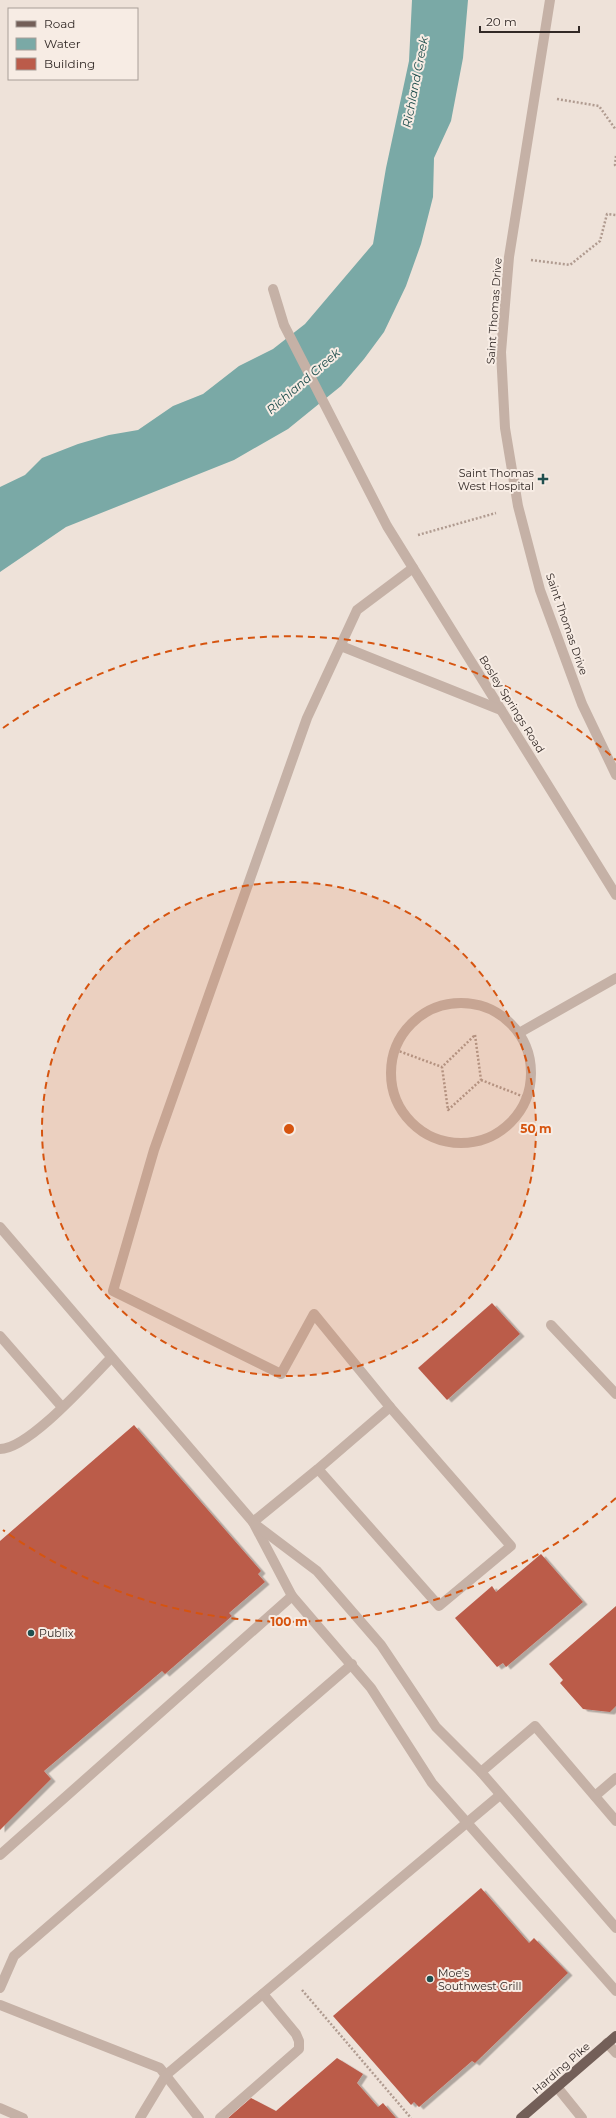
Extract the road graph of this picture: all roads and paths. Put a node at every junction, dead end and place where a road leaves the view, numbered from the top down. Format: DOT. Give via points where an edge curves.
graph roads {
  1 [pos="550,0"];
  2 [pos="535,96"];
  3 [pos="616,130"];
  4 [pos="616,156"];
  5 [pos="616,166"];
  6 [pos="616,215"];
  7 [pos="509,257"];
  8 [pos="273,289"];
  9 [pos="518,506"];
  10 [pos="396,541"];
  11 [pos="413,568"];
  12 [pos="341,646"];
  13 [pos="501,710"];
  14 [pos="616,775"];
  15 [pos="616,895"];
  16 [pos="616,978"];
  17 [pos="519,1033"];
  18 [pos="396,1050"];
  19 [pos="442,1067"];
  20 [pos="481,1080"];
  21 [pos="527,1098"];
  22 [pos="0,1227"];
  23 [pos="551,1325"];
  24 [pos="0,1336"];
  25 [pos="111,1358"];
  26 [pos="616,1394"];
  27 [pos="62,1407"];
  28 [pos="390,1407"];
  29 [pos="0,1449"];
  30 [pos="318,1469"];
  31 [pos="253,1522"];
  32 [pos="292,1596"];
  33 [pos="352,1664"];
  34 [pos="481,1772"];
  35 [pos="616,1778"];
  36 [pos="500,1795"];
  37 [pos="594,1796"];
  38 [pos="616,1821"];
  39 [pos="467,1822"];
  40 [pos="0,1855"];
  41 [pos="616,1928"];
  42 [pos="288,1973"];
  43 [pos="0,1988"];
  44 [pos="616,1991"];
  45 [pos="263,1994"];
  46 [pos="0,2005"];
  47 [pos="616,2036"];
  48 [pos="607,2043"];
  49 [pos="616,2053"];
  50 [pos="166,2075"];
  51 [pos="557,2087"];
  52 [pos="0,2108"];
  53 [pos="23,2118"];
  54 [pos="140,2118"];
  55 [pos="199,2118"];
  56 [pos="220,2118"];
  57 [pos="411,2118"];
  58 [pos="521,2118"];
  59 [pos="582,2118"];
  1 -- 2 [label="street, Saint Thomas Drive"];
  2 -- 3 [label="path" via="598,106"];
  2 -- 7 [label="street, Saint Thomas Drive"];
  4 -- 5 [label="path"];
  6 -- 7 [label="path" via="607,214 600,242 570,265"];
  7 -- 9 [label="street, Saint Thomas Drive" via="501,352 505,428"];
  8 -- 10 [label="street, Bosley Springs Road" via="284,325"];
  9 -- 10 [label="path"];
  9 -- 14 [label="street, Saint Thomas Drive" via="540,590 582,704"];
  10 -- 11 [label="street, Bosley Springs Road"];
  11 -- 12 [label="street" via="357,610"];
  11 -- 13 [label="street, Bosley Springs Road"];
  12 -- 13 [label="street"];
  12 -- 28 [label="street" via="307,718 233,923 154,1150 113,1291 281,1374 314,1314"];
  13 -- 15 [label="street, Bosley Springs Road"];
  16 -- 17 [label="street"];
  17 -- 18 [label="street" via="506,1019 487,1008 453,1004 433,1010 416,1020 405,1031"];
  17 -- 21 [label="street" via="526,1046 531,1068 531,1085"];
  18 -- 19 [label="path"];
  18 -- 21 [label="street" via="392,1065 393,1086 398,1103 413,1124 432,1136 463,1143 488,1137 498,1133 514,1119"];
  19 -- 20 [label="path" via="448,1110"];
  19 -- 20 [label="path" via="476,1035"];
  20 -- 21 [label="path"];
  22 -- 25 [label="street"];
  23 -- 26 [label="street"];
  24 -- 27 [label="street"];
  25 -- 27 [label="street"];
  25 -- 31 [label="street"];
  27 -- 29 [label="street" via="39,1429 6,1449"];
  28 -- 30 [label="street"];
  28 -- 30 [label="street" via="511,1546 440,1606"];
  30 -- 31 [label="street"];
  31 -- 32 [label="street"];
  31 -- 34 [label="street" via="317,1571 381,1645 436,1727"];
  32 -- 33 [label="street"];
  32 -- 40 [label="street"];
  33 -- 39 [label="street" via="371,1688 432,1783"];
  33 -- 43 [label="street" via="14,1956"];
  34 -- 36 [label="street"];
  34 -- 37 [label="street" via="535,1726"];
  35 -- 37 [label="street"];
  36 -- 39 [label="street"];
  36 -- 41 [label="street"];
  37 -- 38 [label="street"];
  39 -- 42 [label="street"];
  39 -- 44 [label="street"];
  42 -- 45 [label="street"];
  42 -- 57 [label="path"];
  45 -- 50 [label="street"];
  45 -- 56 [label="street" via="296,2034 299,2049"];
  46 -- 50 [label="street" via="160,2068"];
  47 -- 48 [label="main road, Harding Pike"];
  48 -- 49 [label="street"];
  48 -- 51 [label="main road, Harding Pike"];
  50 -- 54 [label="street"];
  50 -- 55 [label="street"];
  51 -- 58 [label="main road, Harding Pike"];
  51 -- 59 [label="street"];
  52 -- 53 [label="street"];
}
